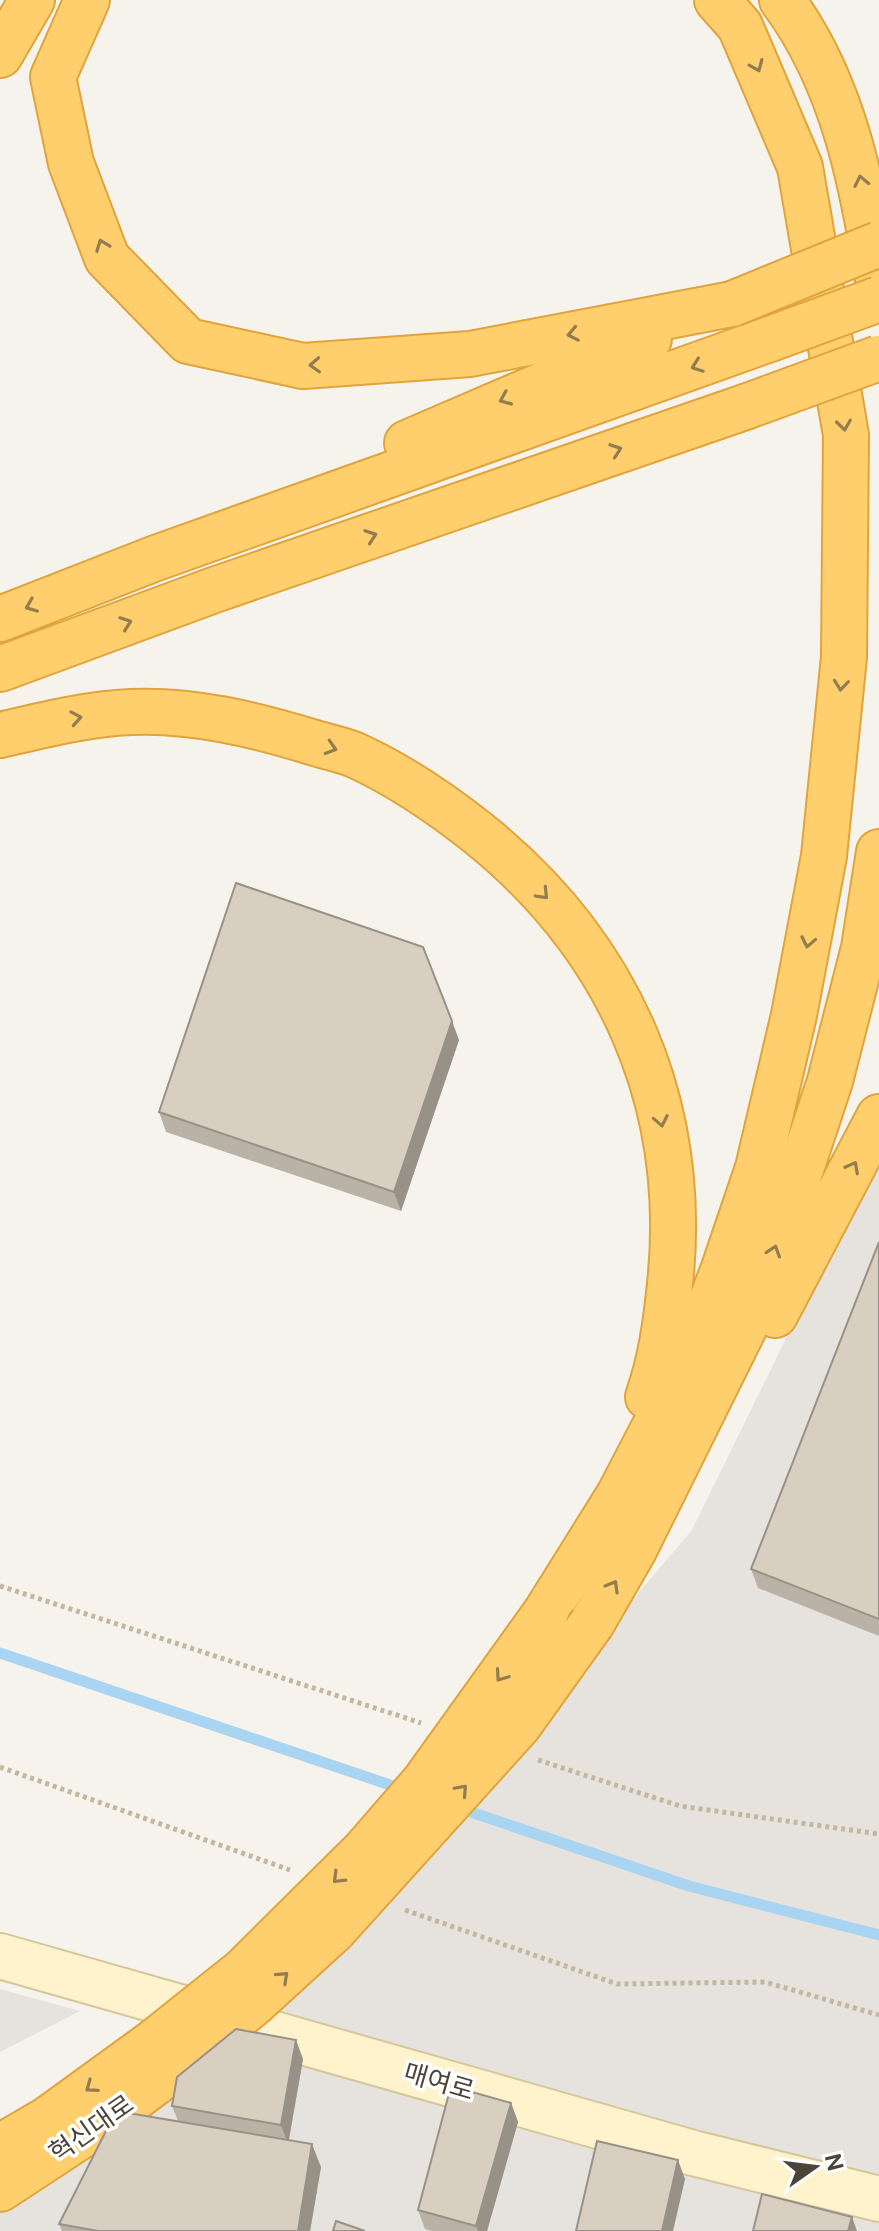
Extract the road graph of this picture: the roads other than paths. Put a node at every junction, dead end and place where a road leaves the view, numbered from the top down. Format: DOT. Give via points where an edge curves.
graph roads {
  1 [pos="32,0"];
  2 [pos="87,0"];
  3 [pos="717,0"];
  4 [pos="782,0"];
  5 [pos="0,55"];
  6 [pos="879,244"];
  7 [pos="879,286"];
  8 [pos="879,299"];
  9 [pos="732,304"];
  10 [pos="879,358"];
  11 [pos="156,558"];
  12 [pos="0,619"];
  13 [pos="0,669"];
  14 [pos="0,735"];
  15 [pos="879,852"];
  16 [pos="879,1117"];
  17 [pos="634,1550"];
  18 [pos="546,1612"];
  19 [pos="0,1956"];
  20 [pos="167,2053"];
  21 [pos="0,2147"];
  22 [pos="0,2189"];
  23 [pos="879,2199"];
  1 -- 5 [label="highway"];
  9 -- 2 [label="highway, one-way" via="470,354 303,366 188,341 107,258 71,163 53,77"];
  3 -- 18 [label="highway, one-way" via="740,26 800,167 846,435 844,657 824,856 758,1168 723,1271 685,1368 619,1495"];
  7 -- 4 [label="highway, one-way" via="860,174 841,115"];
  6 -- 9 [label="highway, bridge"];
  8 -- 11 [label="highway, one-way, bridge"];
  9 -- 11 [label="highway, one-way" via="469,414"];
  13 -- 10 [label="highway, one-way, bridge"];
  11 -- 12 [label="highway, one-way"];
  14 -- 18 [label="highway, one-way" via="77,717 133,712 215,718 355,755 439,801 507,856 567,918 605,975 637,1037 658,1103 673,1182 674,1249 658,1371 629,1449"];
  17 -- 15 [label="highway, one-way" via="757,1302 830,1081 864,948"];
  17 -- 16 [label="highway, one-way" via="715,1430"];
  20 -- 17 [label="highway, one-way, bridge" via="253,2004 334,1930 519,1725 592,1623"];
  18 -- 20 [label="highway, one-way, bridge" via="424,1782"];
  19 -- 23 [label="street, 매여로" via="693,2153"];
  20 -- 21 [label="highway, one-way"];
  20 -- 22 [label="highway, 혁신대로" via="108,2118"];
}
